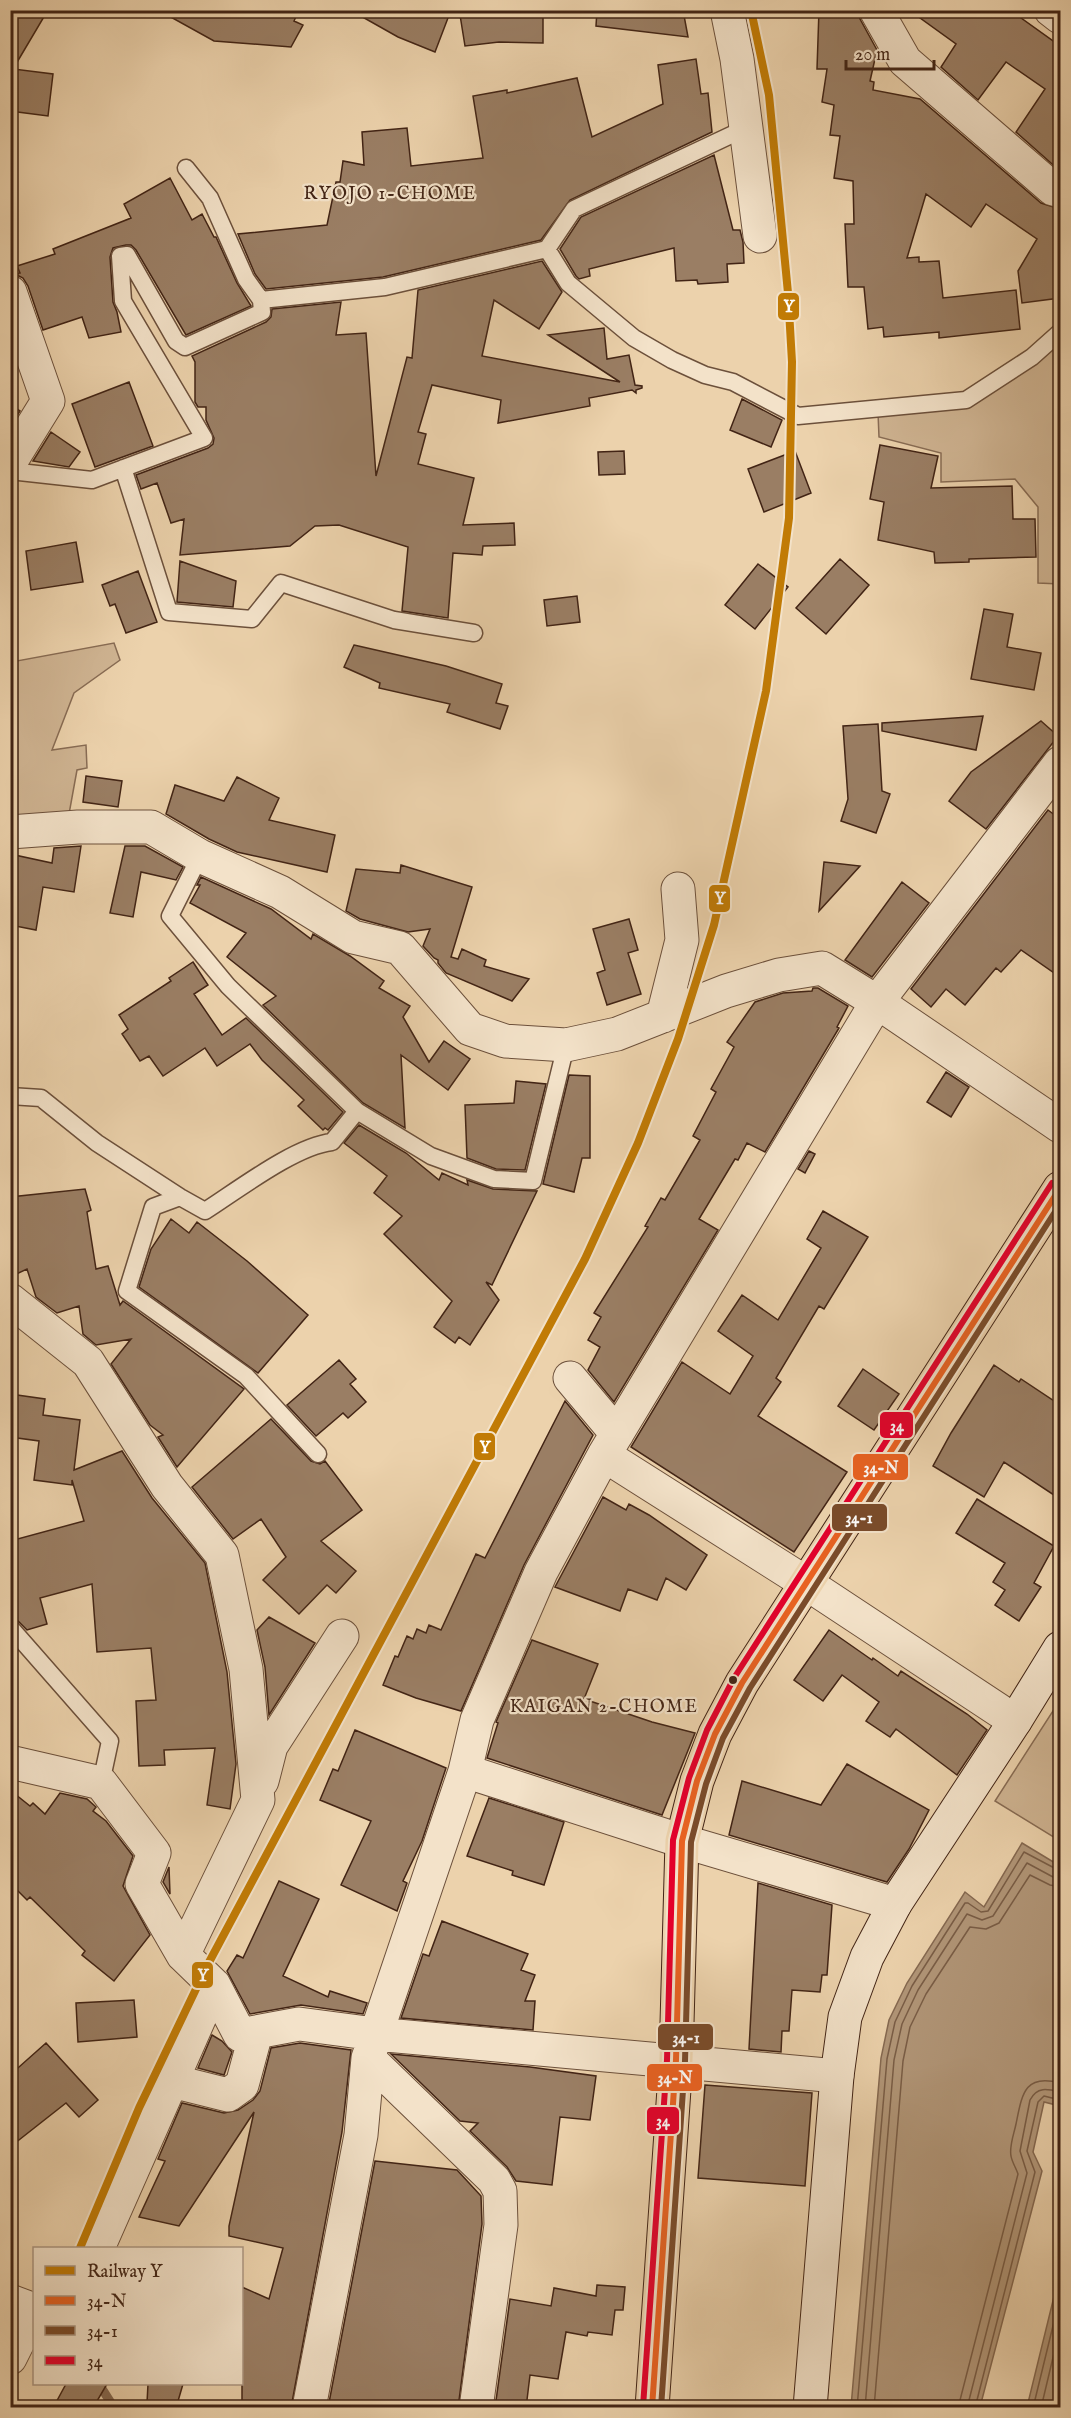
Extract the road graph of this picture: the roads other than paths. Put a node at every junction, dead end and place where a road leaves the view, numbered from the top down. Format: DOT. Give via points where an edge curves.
graph roads {
  1 [pos="727,10"];
  2 [pos="876,10"];
  3 [pos="1051,10"];
  4 [pos="1060,17"];
  5 [pos="746,128"];
  6 [pos="186,168"];
  7 [pos="1060,191"];
  8 [pos="760,236"];
  9 [pos="547,249"];
  10 [pos="10,292"];
  11 [pos="261,300"];
  12 [pos="1060,332"];
  13 [pos="10,456"];
  14 [pos="123,468"];
  15 [pos="10,471"];
  16 [pos="474,633"];
  17 [pos="1060,763"];
  18 [pos="10,832"];
  19 [pos="201,856"];
  20 [pos="678,890"];
  21 [pos="877,1002"];
  22 [pos="663,1016"];
  23 [pos="566,1045"];
  24 [pos="10,1096"];
  25 [pos="357,1111"];
  26 [pos="1060,1126"];
  27 [pos="1060,1188"];
  28 [pos="180,1197"];
  29 [pos="10,1300"];
  30 [pos="570,1378"];
  31 [pos="611,1445"];
  32 [pos="318,1454"];
  33 [pos="806,1583"];
  34 [pos="10,1627"];
  35 [pos="342,1636"];
  36 [pos="1060,1648"];
  37 [pos="1015,1721"];
  38 [pos="10,1762"];
  39 [pos="465,1771"];
  40 [pos="101,1783"];
  41 [pos="258,1800"];
  42 [pos="682,1841"];
  43 [pos="895,1904"];
  44 [pos="183,1955"];
  45 [pos="214,1985"];
  46 [pos="256,2032"];
  47 [pos="372,2046"];
  48 [pos="676,2060"];
  49 [pos="837,2076"];
  50 [pos="172,2081"];
  51 [pos="98,2247"];
  52 [pos="10,2301"];
  53 [pos="33,2310"];
  54 [pos="33,2312"];
  55 [pos="10,2358"];
  56 [pos="309,2408"];
  57 [pos="476,2408"];
  58 [pos="652,2408"];
  59 [pos="810,2408"];
  1 -- 5 [label="street"];
  2 -- 7 [label="street" via="905,61"];
  3 -- 4 [label="street"];
  5 -- 8 [label="street"];
  5 -- 9 [label="lane" via="574,209"];
  6 -- 11 [label="lane" via="210,198 246,279"];
  9 -- 11 [label="lane" via="385,287"];
  9 -- 12 [label="lane" via="568,283 634,338 672,360 733,382 798,416 966,400 1032,357"];
  10 -- 13 [label="street" via="48,401 14,456"];
  11 -- 14 [label="lane" via="262,312 185,347 176,341 127,255 120,256 123,301 204,438"];
  14 -- 15 [label="lane" via="92,480"];
  14 -- 16 [label="lane" via="168,612 252,619 281,583 394,620"];
  17 -- 21 [label="street"];
  18 -- 19 [label="street" via="151,827"];
  19 -- 23 [label="street" via="280,892 353,937 400,948 470,1029 505,1041"];
  19 -- 25 [label="lane" via="170,916 228,986"];
  20 -- 22 [label="street" via="682,940"];
  21 -- 22 [label="street" via="822,968 779,975 726,991"];
  21 -- 26 [label="street"];
  21 -- 31 [label="street"];
  22 -- 23 [label="street" via="617,1034"];
  23 -- 25 [label="lane" via="533,1181 494,1179 431,1156"];
  24 -- 28 [label="lane" via="41,1098 97,1143"];
  25 -- 28 [label="lane" via="332,1142 320,1143 280,1164 205,1211"];
  27 -- 33 [label="highway"];
  28 -- 32 [label="lane" via="153,1207 127,1291 246,1376"];
  29 -- 41 [label="street" via="88,1362 167,1486 222,1555 246,1669"];
  30 -- 31 [label="street"];
  31 -- 33 [label="street"];
  31 -- 39 [label="street" via="537,1582 477,1720"];
  33 -- 37 [label="street"];
  33 -- 42 [label="highway" via="742,1683 715,1734 697,1781"];
  34 -- 40 [label="lane" via="110,1741"];
  35 -- 41 [label="street" via="271,1746"];
  36 -- 37 [label="street"];
  37 -- 43 [label="street"];
  38 -- 40 [label="street"];
  39 -- 42 [label="street"];
  39 -- 47 [label="street"];
  40 -- 44 [label="street" via="154,1853 142,1884"];
  41 -- 44 [label="street"];
  42 -- 43 [label="street"];
  42 -- 48 [label="highway"];
  43 -- 49 [label="street" via="867,1957 845,2017"];
  44 -- 45 [label="street"];
  45 -- 46 [label="street" via="240,2035"];
  45 -- 50 [label="street"];
  46 -- 47 [label="street" via="299,2024"];
  46 -- 50 [label="street" via="242,2085 228,2096"];
  47 -- 48 [label="street"];
  47 -- 56 [label="street" via="361,2135"];
  47 -- 57 [label="street" via="500,2190 501,2225"];
  48 -- 49 [label="street"];
  48 -- 58 [label="highway"];
  49 -- 59 [label="street"];
  50 -- 51 [label="street"];
  52 -- 53 [label="street"];
  54 -- 55 [label="street"];
}
